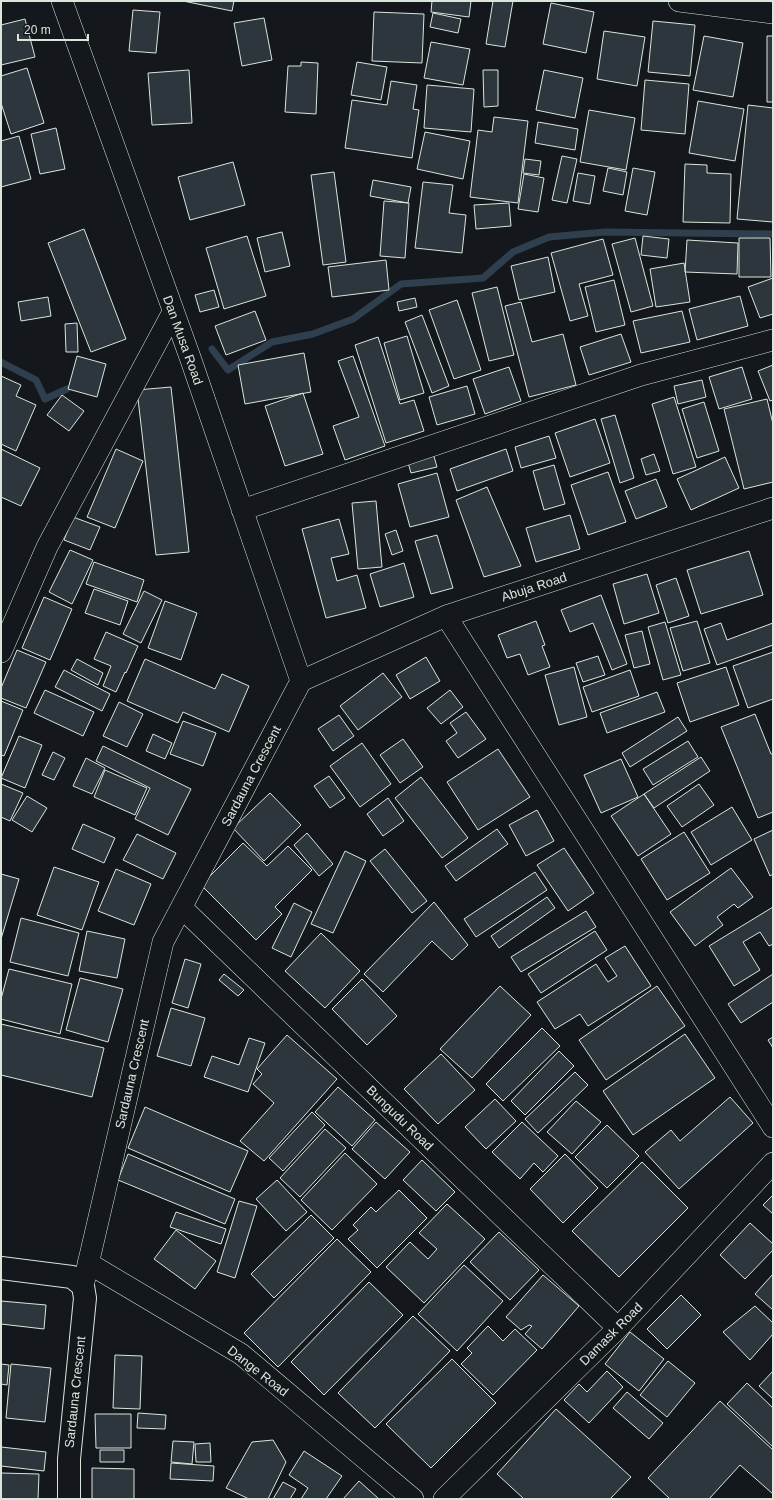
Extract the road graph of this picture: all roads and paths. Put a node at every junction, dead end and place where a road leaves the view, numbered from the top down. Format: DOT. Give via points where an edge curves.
graph roads {
  1 [pos="62,1"];
  2 [pos="680,1"];
  3 [pos="773,13"];
  4 [pos="173,312"];
  5 [pos="773,340"];
  6 [pos="773,508"];
  7 [pos="242,510"];
  8 [pos="446,616"];
  9 [pos="1,652"];
  10 [pos="301,681"];
  11 [pos="182,908"];
  12 [pos="773,1127"];
  13 [pos="773,1164"];
  14 [pos="88,1263"];
  15 [pos="1,1268"];
  16 [pos="83,1286"];
  17 [pos="618,1328"];
  18 [pos="69,1499"];
  19 [pos="413,1499"];
  20 [pos="444,1499"];
  1 -- 4 [label="street, Dan Musa Road"];
  2 -- 3 [label="street"];
  4 -- 7 [label="street, Dan Musa Road"];
  4 -- 9 [label="street" via="47,547"];
  5 -- 7 [label="street" via="641,375"];
  6 -- 8 [label="street, Abuja Road"];
  7 -- 10 [label="street, Dan Musa Road"];
  8 -- 10 [label="street, Abuja Road"];
  8 -- 12 [label="street"];
  10 -- 11 [label="street, Sardauna Crescent"];
  11 -- 14 [label="street, Sardauna Crescent" via="163,942"];
  11 -- 17 [label="street, Bungudu Road"];
  13 -- 17 [label="street, Damask Road"];
  14 -- 16 [label="street, Sardauna Crescent"];
  14 -- 19 [label="street, Dange Road" via="241,1354"];
  15 -- 16 [label="street" via="72,1277"];
  16 -- 18 [label="street, Sardauna Crescent" via="85,1298 69,1459"];
  17 -- 20 [label="street, Damask Road"];
}
